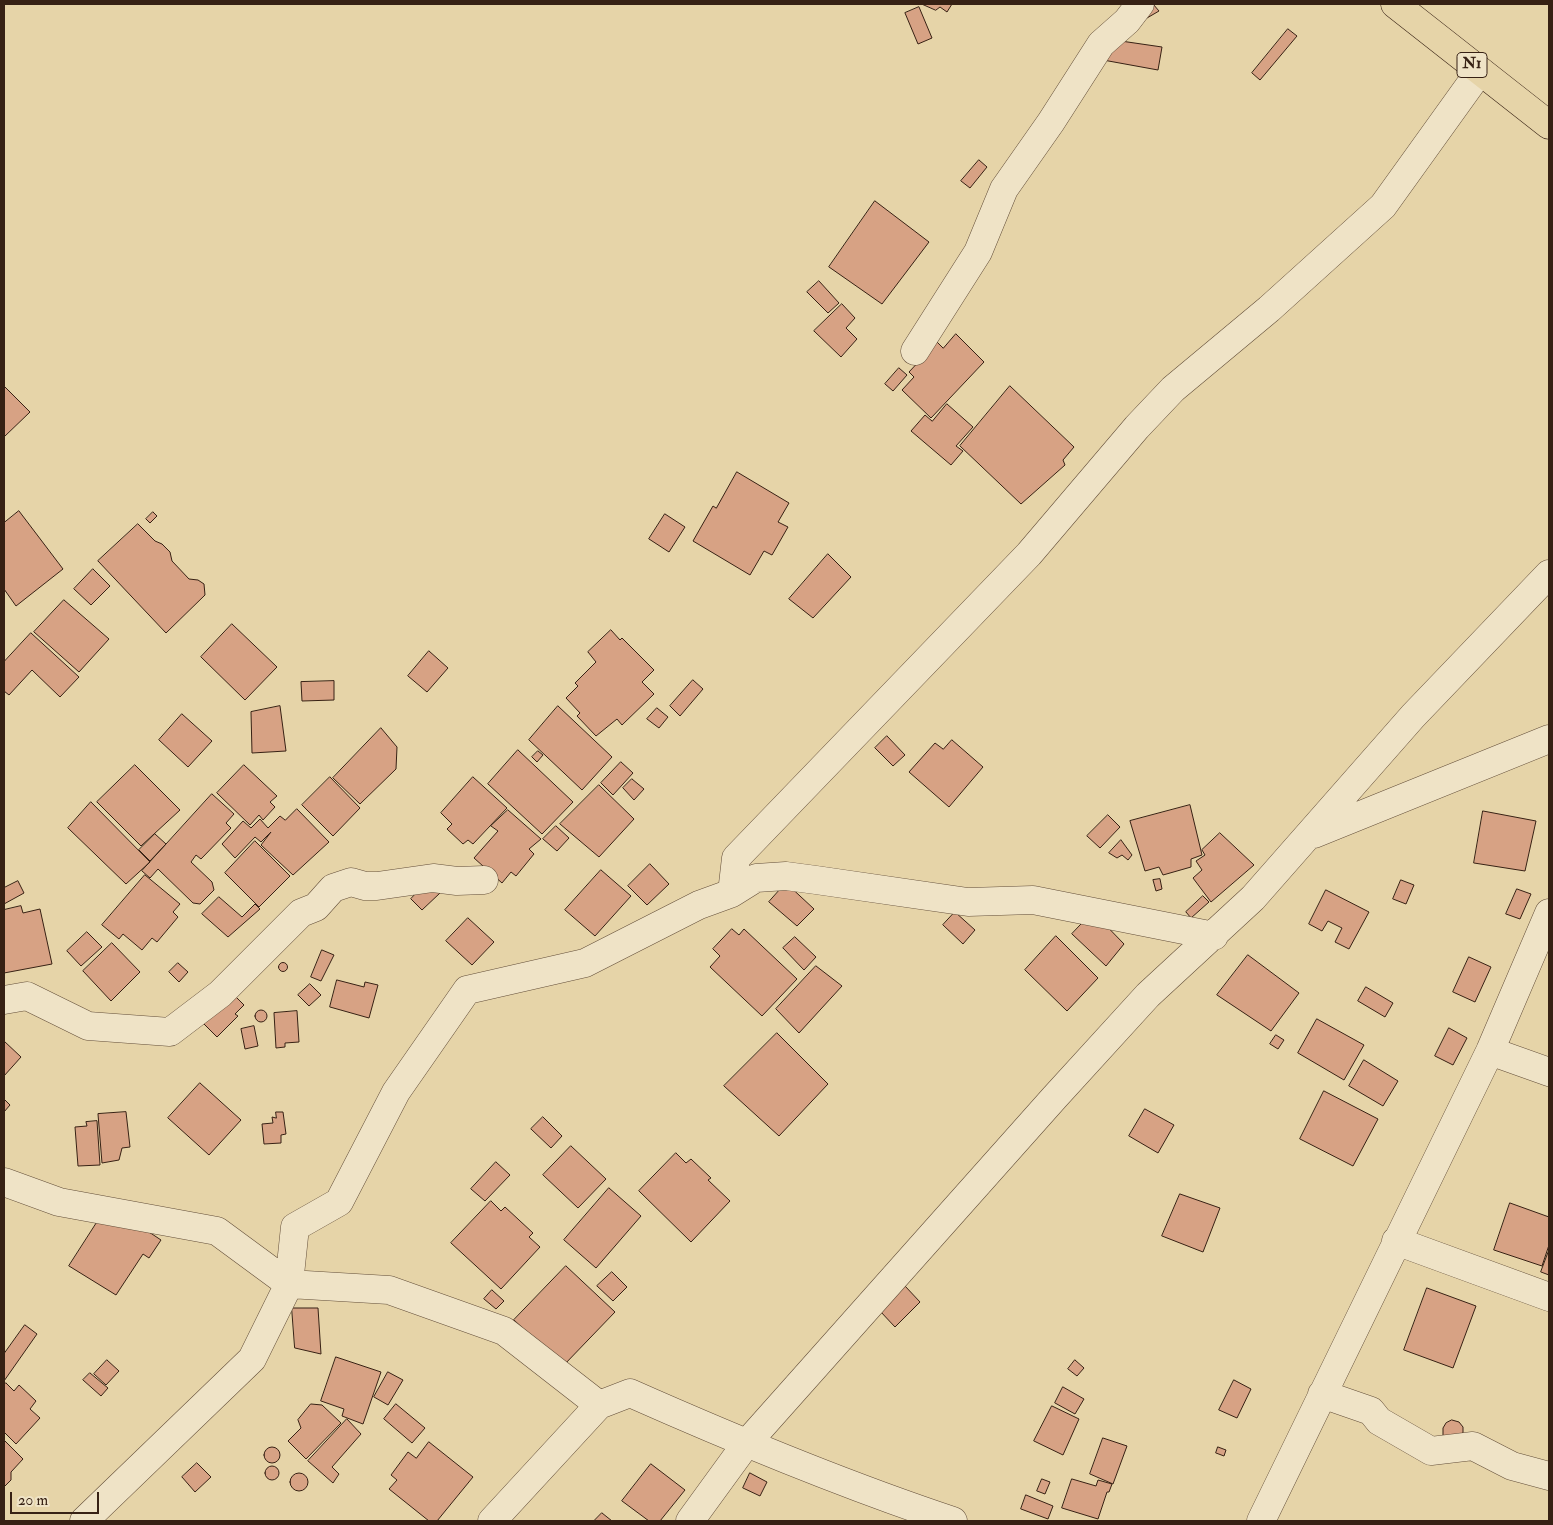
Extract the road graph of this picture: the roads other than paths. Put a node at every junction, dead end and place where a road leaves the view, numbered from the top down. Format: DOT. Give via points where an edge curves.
graph roads {
  1 [pos="1140,4"];
  2 [pos="1395,4"];
  3 [pos="1480,71"];
  4 [pos="1549,125"];
  5 [pos="915,351"];
  6 [pos="1549,574"];
  7 [pos="1549,739"];
  8 [pos="1310,835"];
  9 [pos="484,880"];
  10 [pos="732,893"];
  11 [pos="1549,913"];
  12 [pos="1214,936"];
  13 [pos="4,1000"];
  14 [pos="1490,1051"];
  15 [pos="1549,1072"];
  16 [pos="4,1182"];
  17 [pos="1396,1241"];
  18 [pos="289,1284"];
  19 [pos="1549,1297"];
  20 [pos="1322,1394"];
  21 [pos="599,1405"];
  22 [pos="746,1444"];
  23 [pos="1549,1476"];
  24 [pos="84,1521"];
  25 [pos="492,1521"];
  26 [pos="690,1521"];
  27 [pos="953,1521"];
  28 [pos="1261,1521"];
  1 -- 5 [label="street" via="1127,21 1100,44 1004,189 978,252"];
  2 -- 3 [label="highway, N1"];
  3 -- 4 [label="highway, N1"];
  3 -- 10 [label="street" via="1383,206 1269,309 1173,389 1029,554 736,858"];
  6 -- 8 [label="street" via="1414,716"];
  7 -- 8 [label="street"];
  8 -- 12 [label="street"];
  9 -- 13 [label="street" via="433,878 377,886 351,882 333,888 316,907 301,914 220,994 170,1032 88,1026 27,996"];
  10 -- 12 [label="street" via="756,878 786,876 968,902 1033,900"];
  10 -- 18 [label="street" via="699,905 585,963 467,990 396,1092 339,1202 295,1228"];
  11 -- 14 [label="street"];
  12 -- 22 [label="street" via="1148,995"];
  14 -- 15 [label="street"];
  14 -- 17 [label="street"];
  16 -- 18 [label="street" via="59,1202 217,1231"];
  17 -- 19 [label="street"];
  17 -- 20 [label="street"];
  18 -- 21 [label="street" via="390,1290 504,1331"];
  18 -- 24 [label="street" via="252,1358"];
  20 -- 23 [label="street" via="1371,1410 1378,1421 1431,1451 1473,1446 1512,1466"];
  20 -- 28 [label="street"];
  21 -- 22 [label="street" via="630,1393"];
  21 -- 25 [label="street"];
  22 -- 26 [label="street"];
  22 -- 27 [label="street" via="866,1492"];
}
